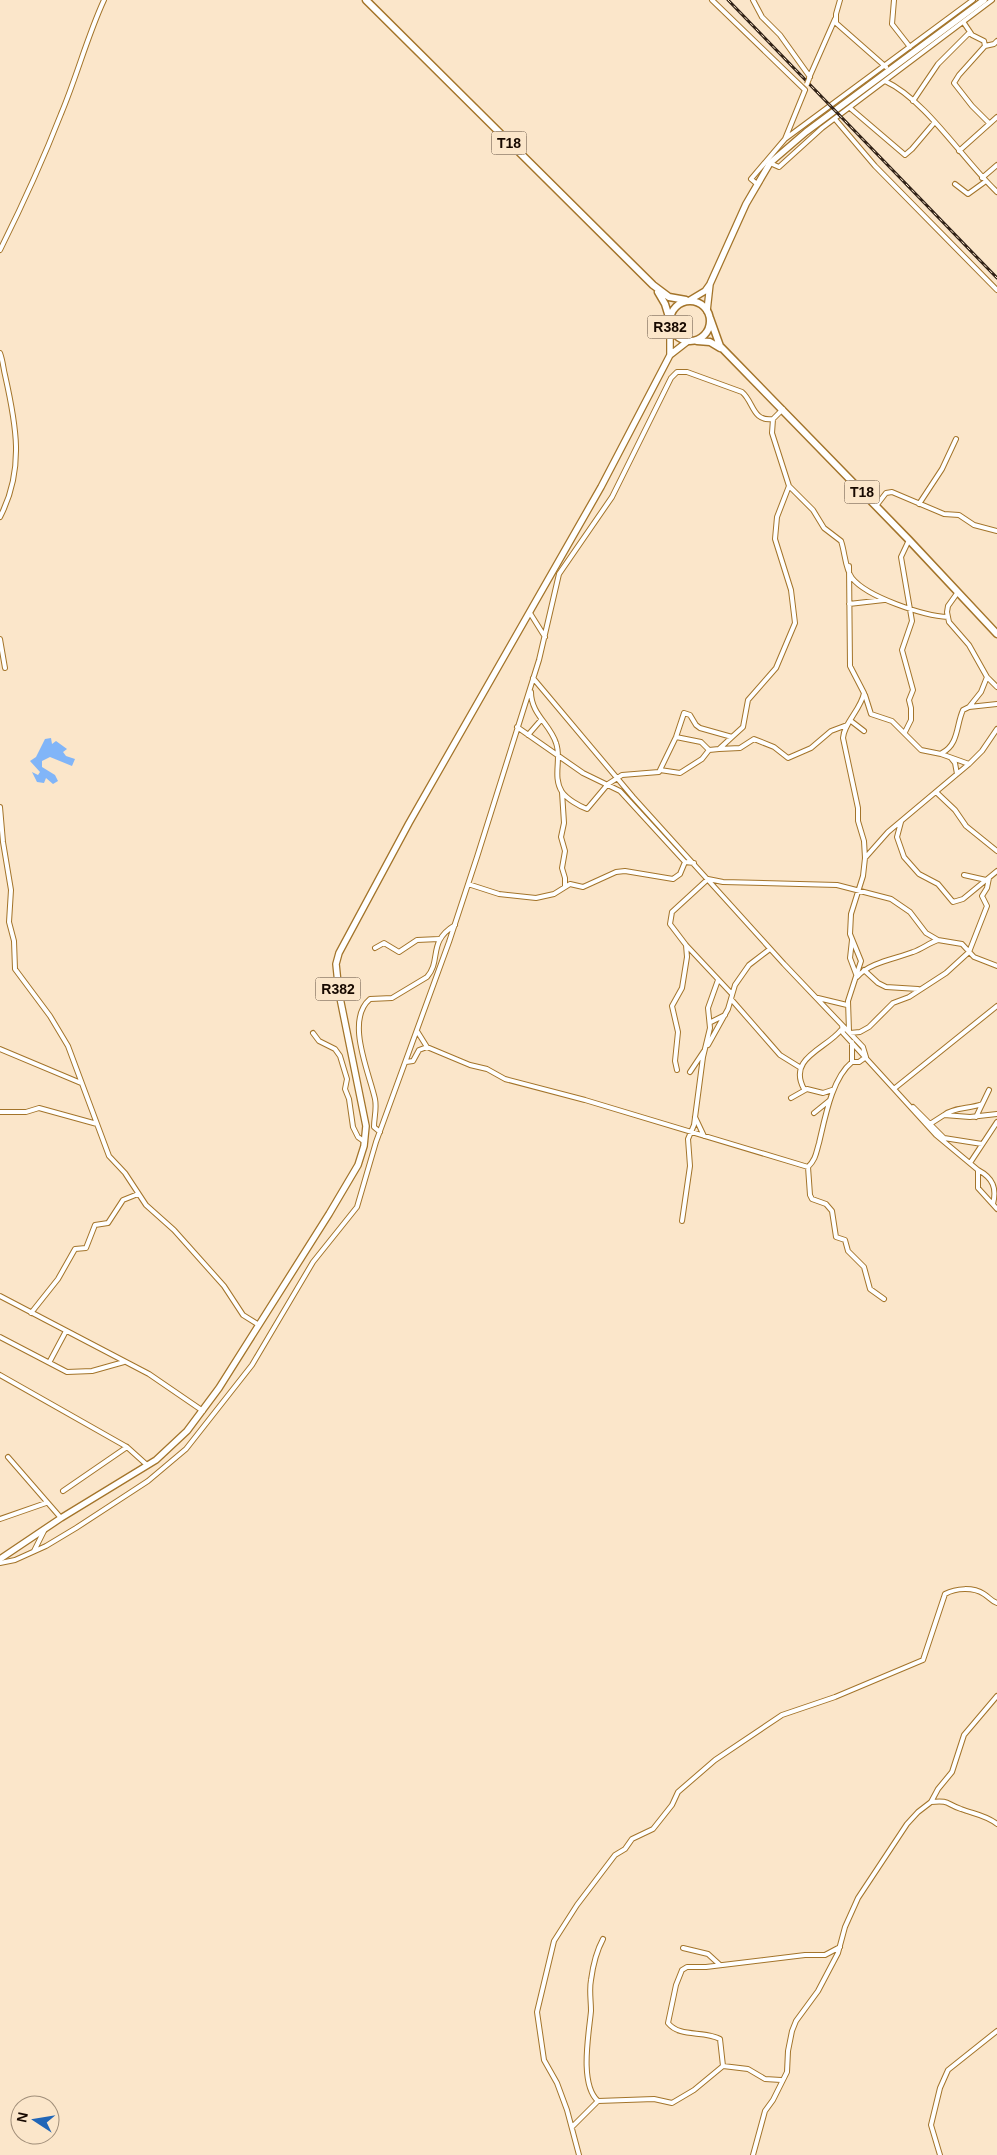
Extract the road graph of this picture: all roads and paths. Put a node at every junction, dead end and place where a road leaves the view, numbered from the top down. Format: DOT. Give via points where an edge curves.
graph roads {
  1 [pos="104,0"];
  2 [pos="366,0"];
  3 [pos="712,0"];
  4 [pos="754,0"];
  5 [pos="840,0"];
  6 [pos="894,0"];
  7 [pos="962,0"];
  8 [pos="973,0"];
  9 [pos="984,0"];
  10 [pos="992,0"];
  11 [pos="967,5"];
  12 [pos="835,19"];
  13 [pos="964,23"];
  14 [pos="970,32"];
  15 [pos="997,41"];
  16 [pos="985,46"];
  17 [pos="910,47"];
  18 [pos="887,68"];
  19 [pos="809,78"];
  20 [pos="885,81"];
  21 [pos="805,90"];
  22 [pos="858,98"];
  23 [pos="913,101"];
  24 [pos="850,108"];
  25 [pos="997,117"];
  26 [pos="835,119"];
  27 [pos="934,123"];
  28 [pos="989,123"];
  29 [pos="785,139"];
  30 [pos="960,151"];
  31 [pos="770,163"];
  32 [pos="997,164"];
  33 [pos="984,179"];
  34 [pos="757,184"];
  35 [pos="955,184"];
  36 [pos="997,192"];
  37 [pos="1,244"];
  38 [pos="0,250"];
  39 [pos="710,284"];
  40 [pos="653,285"];
  41 [pos="997,290"];
  42 [pos="688,300"];
  43 [pos="708,311"];
  44 [pos="669,318"];
  45 [pos="710,318"];
  46 [pos="670,326"];
  47 [pos="691,341"];
  48 [pos="725,351"];
  49 [pos="0,353"];
  50 [pos="670,355"];
  51 [pos="783,409"];
  52 [pos="773,419"];
  53 [pos="956,439"];
  54 [pos="789,486"];
  55 [pos="919,504"];
  56 [pos="876,506"];
  57 [pos="0,517"];
  58 [pos="997,531"];
  59 [pos="909,540"];
  60 [pos="849,566"];
  61 [pos="959,591"];
  62 [pos="886,600"];
  63 [pos="849,604"];
  64 [pos="908,608"];
  65 [pos="530,613"];
  66 [pos="948,617"];
  67 [pos="997,634"];
  68 [pos="545,637"];
  69 [pos="0,639"];
  70 [pos="5,668"];
  71 [pos="988,677"];
  72 [pos="533,678"];
  73 [pos="531,687"];
  74 [pos="997,687"];
  75 [pos="864,693"];
  76 [pos="997,704"];
  77 [pos="968,707"];
  78 [pos="541,720"];
  79 [pos="851,721"];
  80 [pos="847,725"];
  81 [pos="517,727"];
  82 [pos="997,729"];
  83 [pos="864,731"];
  84 [pos="904,732"];
  85 [pos="528,735"];
  86 [pos="676,737"];
  87 [pos="732,737"];
  88 [pos="719,749"];
  89 [pos="710,750"];
  90 [pos="947,750"];
  91 [pos="942,754"];
  92 [pos="559,755"];
  93 [pos="949,756"];
  94 [pos="969,764"];
  95 [pos="660,770"];
  96 [pos="957,774"];
  97 [pos="617,778"];
  98 [pos="608,784"];
  99 [pos="562,791"];
  100 [pos="936,792"];
  101 [pos="0,807"];
  102 [pos="901,822"];
  103 [pos="997,851"];
  104 [pos="865,858"];
  105 [pos="685,862"];
  106 [pos="694,863"];
  107 [pos="997,871"];
  108 [pos="964,875"];
  109 [pos="708,879"];
  110 [pos="988,879"];
  111 [pos="468,884"];
  112 [pos="565,887"];
  113 [pos="857,891"];
  114 [pos="455,925"];
  115 [pos="439,939"];
  116 [pos="852,940"];
  117 [pos="938,940"];
  118 [pos="686,945"];
  119 [pos="375,948"];
  120 [pos="770,949"];
  121 [pos="969,952"];
  122 [pos="997,966"];
  123 [pos="862,969"];
  124 [pos="856,974"];
  125 [pos="718,980"];
  126 [pos="854,981"];
  127 [pos="918,989"];
  128 [pos="731,993"];
  129 [pos="817,998"];
  130 [pos="731,999"];
  131 [pos="847,1005"];
  132 [pos="997,1006"];
  133 [pos="725,1015"];
  134 [pos="711,1022"];
  135 [pos="842,1028"];
  136 [pos="417,1030"];
  137 [pos="850,1032"];
  138 [pos="860,1032"];
  139 [pos="313,1034"];
  140 [pos="854,1041"];
  141 [pos="428,1047"];
  142 [pos="0,1049"];
  143 [pos="705,1050"];
  144 [pos="866,1057"];
  145 [pos="406,1062"];
  146 [pos="852,1062"];
  147 [pos="801,1068"];
  148 [pos="677,1070"];
  149 [pos="690,1072"];
  150 [pos="81,1083"];
  151 [pos="895,1088"];
  152 [pos="804,1090"];
  153 [pos="833,1090"];
  154 [pos="989,1090"];
  155 [pos="791,1098"];
  156 [pos="830,1100"];
  157 [pos="906,1101"];
  158 [pos="982,1104"];
  159 [pos="0,1112"];
  160 [pos="814,1113"];
  161 [pos="997,1114"];
  162 [pos="944,1115"];
  163 [pos="695,1117"];
  164 [pos="976,1117"];
  165 [pos="997,1122"];
  166 [pos="97,1124"];
  167 [pos="930,1124"];
  168 [pos="380,1132"];
  169 [pos="691,1133"];
  170 [pos="704,1136"];
  171 [pos="365,1142"];
  172 [pos="982,1144"];
  173 [pos="970,1163"];
  174 [pos="808,1167"];
  175 [pos="978,1170"];
  176 [pos="138,1194"];
  177 [pos="992,1204"];
  178 [pos="997,1209"];
  179 [pos="682,1221"];
  180 [pos="2,1297"];
  181 [pos="884,1299"];
  182 [pos="0,1304"];
  183 [pos="31,1313"];
  184 [pos="259,1325"];
  185 [pos="66,1331"];
  186 [pos="0,1337"];
  187 [pos="50,1361"];
  188 [pos="124,1362"];
  189 [pos="0,1374"];
  190 [pos="203,1411"];
  191 [pos="127,1447"];
  192 [pos="8,1457"];
  193 [pos="147,1465"];
  194 [pos="63,1491"];
  195 [pos="46,1503"];
  196 [pos="0,1518"];
  197 [pos="62,1518"];
  198 [pos="46,1528"];
  199 [pos="34,1551"];
  200 [pos="0,1561"];
  201 [pos="997,1603"];
  202 [pos="996,1699"];
  203 [pos="931,1802"];
  204 [pos="997,1824"];
  205 [pos="604,1939"];
  206 [pos="840,1947"];
  207 [pos="683,1948"];
  208 [pos="720,1965"];
  209 [pos="997,2031"];
  210 [pos="723,2066"];
  211 [pos="781,2080"];
  212 [pos="598,2101"];
  213 [pos="572,2127"];
  214 [pos="579,2155"];
  215 [pos="753,2155"];
  216 [pos="940,2155"];
  1 -- 37 [label="street" via="90,29 60,116"];
  2 -- 40 [label="highway, T18"];
  3 -- 21 [label="street"];
  4 -- 19 [label="street" via="765,22 780,35"];
  5 -- 12 [label="street"];
  6 -- 17 [label="street" via="892,24"];
  7 -- 11 [label="street"];
  8 -- 11 [label="street"];
  9 -- 18 [label="main road"];
  10 -- 13 [label="street"];
  11 -- 17 [label="street"];
  12 -- 18 [label="street"];
  12 -- 19 [label="street"];
  13 -- 14 [label="street"];
  13 -- 20 [label="street"];
  14 -- 16 [label="street" via="984,41"];
  14 -- 23 [label="street" via="938,64"];
  15 -- 16 [label="street"];
  16 -- 28 [label="street" via="954,83"];
  17 -- 18 [label="street"];
  18 -- 22 [label="main road"];
  18 -- 29 [label="street"];
  19 -- 21 [label="street, bridge"];
  20 -- 22 [label="street"];
  20 -- 23 [label="street"];
  21 -- 29 [label="street"];
  22 -- 24 [label="street"];
  22 -- 31 [label="main road" via="806,132"];
  23 -- 27 [label="street"];
  24 -- 26 [label="street"];
  24 -- 27 [label="street" via="905,155"];
  25 -- 28 [label="street"];
  26 -- 31 [label="street" via="778,167"];
  26 -- 41 [label="street" via="875,166"];
  27 -- 30 [label="street"];
  28 -- 30 [label="street"];
  29 -- 34 [label="street" via="752,178"];
  30 -- 33 [label="street"];
  31 -- 34 [label="main road"];
  32 -- 33 [label="street"];
  33 -- 35 [label="street" via="968,194"];
  33 -- 36 [label="street"];
  34 -- 39 [label="main road"];
  37 -- 38 [label="street"];
  39 -- 42 [label="main road"];
  39 -- 43 [label="main road"];
  40 -- 42 [label="highway, T18" via="669,297"];
  40 -- 44 [label="highway, T18" via="663,298"];
  42 -- 43 [label="highway, R382" via="697,301"];
  42 -- 44 [label="highway, R382" via="678,304"];
  43 -- 45 [label="highway, R382"];
  44 -- 46 [label="highway, R382"];
  45 -- 47 [label="highway, R382" via="706,333"];
  45 -- 48 [label="highway, T18" via="717,341"];
  46 -- 47 [label="highway, R382" via="680,339"];
  46 -- 50 [label="main road, R382"];
  47 -- 48 [label="highway, T18" via="710,342"];
  47 -- 50 [label="main road, R382"];
  48 -- 51 [label="highway, T18"];
  49 -- 57 [label="street" via="18,449 14,474"];
  50 -- 65 [label="main road, R382"];
  51 -- 52 [label="street"];
  51 -- 56 [label="highway, T18"];
  52 -- 54 [label="street" via="772,433"];
  52 -- 68 [label="street" via="764,419 754,413 742,392 687,372 680,371 674,375 612,497 560,574"];
  53 -- 55 [label="street" via="942,469"];
  54 -- 60 [label="street" via="814,510 824,528 841,541 844,559"];
  54 -- 87 [label="street" via="777,517 775,539 791,590 795,623 776,668 748,700 743,727"];
  55 -- 56 [label="street" via="892,492 886,493"];
  55 -- 58 [label="street"];
  56 -- 59 [label="highway, T18"];
  59 -- 61 [label="highway, T18"];
  59 -- 64 [label="street" via="901,557"];
  60 -- 62 [label="street" via="849,573 857,582"];
  60 -- 63 [label="street"];
  61 -- 66 [label="street" via="948,606"];
  61 -- 67 [label="highway, T18"];
  62 -- 63 [label="street"];
  62 -- 64 [label="street"];
  63 -- 75 [label="street" via="850,666"];
  64 -- 66 [label="street"];
  64 -- 84 [label="street" via="911,626 902,650 913,690 909,702 911,720"];
  65 -- 68 [label="street"];
  65 -- 171 [label="main road, R382" via="339,953 337,984 364,1116"];
  66 -- 71 [label="street" via="952,628 969,645"];
  68 -- 72 [label="street"];
  69 -- 70 [label="street"];
  71 -- 74 [label="street"];
  71 -- 77 [label="street"];
  72 -- 73 [label="street"];
  72 -- 97 [label="street"];
  73 -- 78 [label="street" via="532,704"];
  73 -- 81 [label="street"];
  75 -- 79 [label="street"];
  75 -- 84 [label="street" via="871,714 892,721"];
  76 -- 77 [label="street"];
  77 -- 90 [label="street" via="963,710 957,734"];
  78 -- 85 [label="street"];
  78 -- 92 [label="street" via="554,736"];
  79 -- 80 [label="street"];
  79 -- 83 [label="street"];
  80 -- 88 [label="street" via="831,731 811,748 788,758 774,747 754,739 740,748"];
  80 -- 104 [label="street" via="843,742"];
  81 -- 85 [label="street"];
  81 -- 111 [label="street"];
  82 -- 94 [label="street"];
  84 -- 91 [label="street" via="920,749"];
  85 -- 92 [label="street"];
  86 -- 87 [label="street" via="682,716 688,713 700,728"];
  86 -- 89 [label="street" via="701,742"];
  86 -- 95 [label="street"];
  87 -- 88 [label="street"];
  88 -- 89 [label="street"];
  89 -- 95 [label="street" via="680,773"];
  90 -- 91 [label="street"];
  90 -- 93 [label="street"];
  91 -- 93 [label="street"];
  92 -- 98 [label="street" via="589,777"];
  92 -- 99 [label="street" via="556,773"];
  93 -- 94 [label="street"];
  93 -- 96 [label="street" via="955,763"];
  94 -- 96 [label="street"];
  95 -- 97 [label="street" via="655,774 629,773"];
  96 -- 100 [label="street"];
  97 -- 98 [label="street"];
  97 -- 106 [label="street"];
  98 -- 99 [label="street" via="587,809"];
  98 -- 105 [label="street" via="626,797"];
  99 -- 112 [label="street"];
  100 -- 102 [label="street"];
  100 -- 103 [label="street" via="966,826"];
  101 -- 150 [label="street" via="2,842 11,890 9,922 14,941 14,966 64,1039"];
  102 -- 104 [label="street" via="867,852"];
  102 -- 110 [label="street" via="898,837 904,857 919,874 938,884 953,902 960,902"];
  104 -- 113 [label="street"];
  105 -- 106 [label="street"];
  105 -- 112 [label="street" via="680,874 673,879 621,871 583,887 572,884"];
  106 -- 109 [label="street"];
  107 -- 110 [label="street"];
  108 -- 110 [label="street"];
  109 -- 113 [label="street" via="837,885"];
  109 -- 118 [label="street" via="672,912 671,927"];
  109 -- 120 [label="street"];
  110 -- 121 [label="street" via="982,896 987,906"];
  111 -- 112 [label="street" via="500,894 536,898 554,894"];
  111 -- 114 [label="street"];
  113 -- 116 [label="street" via="851,914"];
  113 -- 117 [label="street" via="901,904 923,930"];
  114 -- 115 [label="street"];
  114 -- 136 [label="street"];
  115 -- 119 [label="street" via="418,940 399,952 384,943"];
  115 -- 168 [label="street" via="427,977 392,998 370,998 359,1015 358,1032 375,1101 374,1127"];
  116 -- 123 [label="street"];
  116 -- 124 [label="street" via="850,958"];
  117 -- 121 [label="street" via="962,944"];
  117 -- 123 [label="street" via="916,952"];
  118 -- 125 [label="street"];
  118 -- 148 [label="street" via="682,988 672,1006 678,1032"];
  120 -- 128 [label="street" via="749,966"];
  120 -- 129 [label="street"];
  121 -- 122 [label="street"];
  121 -- 127 [label="street" via="946,974"];
  123 -- 124 [label="street"];
  123 -- 126 [label="street"];
  123 -- 127 [label="street" via="886,987"];
  124 -- 126 [label="street"];
  125 -- 128 [label="street"];
  125 -- 134 [label="street" via="708,1008"];
  126 -- 131 [label="street"];
  127 -- 138 [label="street" via="890,1006"];
  128 -- 130 [label="street"];
  129 -- 131 [label="street"];
  129 -- 135 [label="street"];
  130 -- 133 [label="street"];
  130 -- 147 [label="street" via="780,1055"];
  131 -- 137 [label="street"];
  132 -- 151 [label="street"];
  133 -- 134 [label="street"];
  133 -- 143 [label="street"];
  134 -- 143 [label="street"];
  135 -- 137 [label="street"];
  135 -- 140 [label="street"];
  135 -- 147 [label="street" via="804,1060"];
  136 -- 141 [label="street"];
  136 -- 145 [label="street"];
  137 -- 138 [label="street"];
  137 -- 140 [label="street"];
  138 -- 140 [label="street"];
  139 -- 171 [label="street" via="340,1056 347,1079 345,1087 353,1128"];
  140 -- 144 [label="street" via="865,1050"];
  140 -- 146 [label="street"];
  141 -- 145 [label="street" via="419,1050 413,1060"];
  141 -- 169 [label="street" via="470,1065 487,1068 505,1079"];
  142 -- 150 [label="street"];
  143 -- 149 [label="street"];
  143 -- 163 [label="street"];
  144 -- 146 [label="street"];
  144 -- 151 [label="street"];
  145 -- 168 [label="street"];
  146 -- 153 [label="street"];
  147 -- 152 [label="street"];
  150 -- 166 [label="street"];
  151 -- 157 [label="street"];
  152 -- 153 [label="street" via="823,1093"];
  152 -- 155 [label="street"];
  153 -- 156 [label="street"];
  154 -- 158 [label="street"];
  156 -- 160 [label="street"];
  156 -- 174 [label="street" via="816,1158"];
  157 -- 167 [label="street"];
  157 -- 173 [label="street" via="945,1145"];
  158 -- 162 [label="street" via="952,1110"];
  158 -- 164 [label="street"];
  159 -- 166 [label="street" via="26,1112 39,1108"];
  161 -- 164 [label="street"];
  162 -- 164 [label="street"];
  162 -- 167 [label="street"];
  163 -- 169 [label="street"];
  163 -- 170 [label="street"];
  165 -- 172 [label="street"];
  166 -- 176 [label="street" via="109,1156"];
  167 -- 172 [label="street" via="944,1138"];
  168 -- 199 [label="street" via="357,1207 314,1262 252,1365 194,1440 148,1481"];
  169 -- 170 [label="street"];
  169 -- 179 [label="street"];
  170 -- 174 [label="street"];
  171 -- 184 [label="main road, R382" via="358,1165"];
  172 -- 173 [label="street"];
  173 -- 175 [label="street"];
  174 -- 181 [label="street" via="811,1198 829,1206 836,1237 844,1240 848,1251 864,1267 870,1289"];
  175 -- 177 [label="street" via="976,1184"];
  175 -- 177 [label="street" via="995,1186"];
  176 -- 183 [label="street" via="123,1200 108,1223 96,1225 86,1248 75,1249 54,1285"];
  176 -- 184 [label="street" via="214,1274 243,1315"];
  177 -- 178 [label="street"];
  180 -- 182 [label="street"];
  180 -- 183 [label="street"];
  183 -- 185 [label="street"];
  184 -- 190 [label="main road, R382"];
  185 -- 187 [label="street"];
  185 -- 188 [label="street"];
  186 -- 187 [label="street"];
  187 -- 188 [label="street" via="70,1372 92,1371"];
  188 -- 190 [label="street" via="149,1374"];
  189 -- 191 [label="street"];
  190 -- 193 [label="main road, R382" via="180,1438"];
  191 -- 193 [label="street"];
  191 -- 194 [label="street"];
  192 -- 195 [label="street"];
  193 -- 197 [label="main road, R382"];
  195 -- 196 [label="street"];
  195 -- 197 [label="street"];
  197 -- 198 [label="main road, R382"];
  198 -- 199 [label="street"];
  198 -- 200 [label="main road, R382"];
  199 -- 200 [label="street"];
  201 -- 213 [label="street" via="982,1593 970,1590 947,1593 923,1660 835,1698 787,1713 764,1726 710,1763 678,1792 653,1829 632,1839 615,1856 556,1936 537,2012 544,2060 557,2083"];
  202 -- 203 [label="street" via="964,1735 954,1768"];
  203 -- 204 [label="street" via="950,1802"];
  203 -- 206 [label="street" via="907,1824 868,1882 849,1916"];
  205 -- 212 [label="street" via="597,1951 591,1980 586,2040 591,2092"];
  206 -- 208 [label="street" via="825,1955"];
  206 -- 211 [label="street" via="818,1991 796,2021 787,2070"];
  207 -- 208 [label="street" via="708,1954"];
  208 -- 210 [label="street" via="682,1970 668,2020 680,2031 698,2032 720,2039"];
  209 -- 216 [label="street" via="945,2074 931,2125"];
  210 -- 211 [label="street" via="748,2069 770,2081"];
  210 -- 212 [label="street" via="694,2090 670,2104 654,2100"];
  211 -- 215 [label="street" via="774,2100 764,2111"];
  212 -- 213 [label="street"];
  213 -- 214 [label="street"];
}
